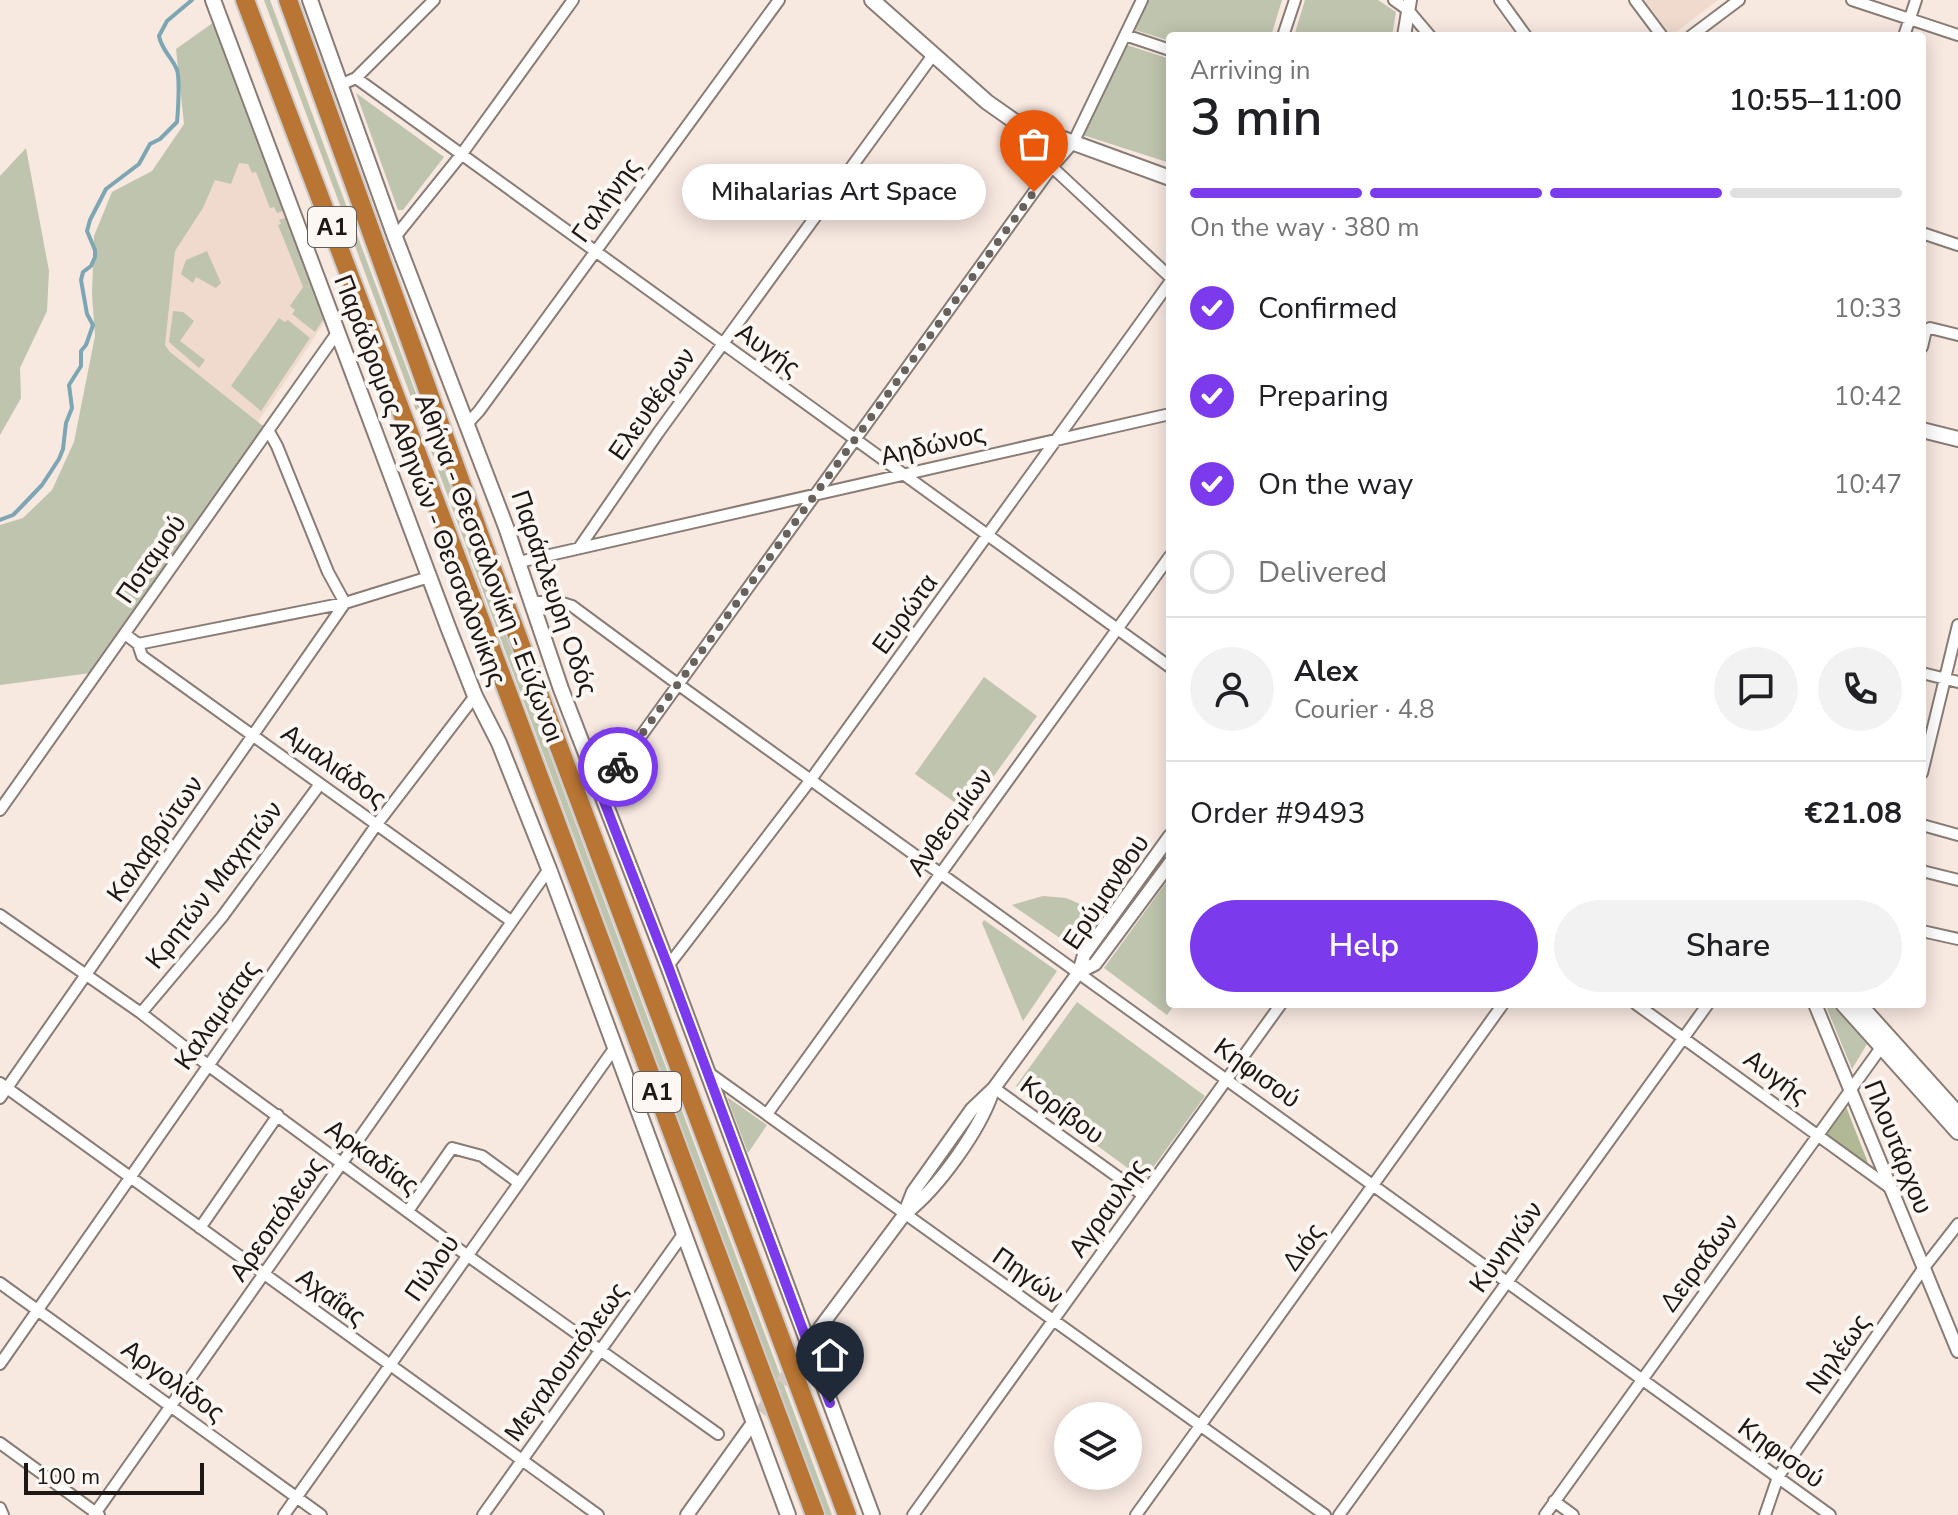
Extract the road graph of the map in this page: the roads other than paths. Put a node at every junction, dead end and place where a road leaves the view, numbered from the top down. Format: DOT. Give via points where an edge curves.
graph roads {
  1 [pos="213,0"];
  2 [pos="245,0"];
  3 [pos="288,0"];
  4 [pos="310,0"];
  5 [pos="434,0"];
  6 [pos="573,0"];
  7 [pos="779,0"];
  8 [pos="872,0"];
  9 [pos="1140,0"];
  10 [pos="1295,0"];
  11 [pos="1394,0"];
  12 [pos="1500,0"];
  13 [pos="1635,0"];
  14 [pos="1739,0"];
  15 [pos="1852,0"];
  16 [pos="1916,0"];
  17 [pos="1409,5"];
  18 [pos="1910,19"];
  19 [pos="1284,32"];
  20 [pos="1405,32"];
  21 [pos="1427,32"];
  22 [pos="1523,32"];
  23 [pos="1659,32"];
  24 [pos="1696,32"];
  25 [pos="1905,32"];
  26 [pos="1125,35"];
  27 [pos="1958,35"];
  28 [pos="1166,49"];
  29 [pos="933,55"];
  30 [pos="356,78"];
  31 [pos="340,85"];
  32 [pos="1073,143"];
  33 [pos="461,155"];
  34 [pos="1052,167"];
  35 [pos="1166,177"];
  36 [pos="1926,234"];
  37 [pos="395,237"];
  38 [pos="1958,245"];
  39 [pos="595,252"];
  40 [pos="1166,276"];
  41 [pos="1166,286"];
  42 [pos="1926,330"];
  43 [pos="337,333"];
  44 [pos="1958,335"];
  45 [pos="722,344"];
  46 [pos="1166,415"];
  47 [pos="466,425"];
  48 [pos="268,430"];
  49 [pos="1926,431"];
  50 [pos="853,439"];
  51 [pos="1958,439"];
  52 [pos="1058,440"];
  53 [pos="901,475"];
  54 [pos="815,495"];
  55 [pos="988,537"];
  56 [pos="579,548"];
  57 [pos="519,562"];
  58 [pos="1166,562"];
  59 [pos="429,577"];
  60 [pos="533,602"];
  61 [pos="345,603"];
  62 [pos="1958,625"];
  63 [pos="1117,629"];
  64 [pos="125,634"];
  65 [pos="138,644"];
  66 [pos="1166,664"];
  67 [pos="1926,674"];
  68 [pos="1945,679"];
  69 [pos="1958,682"];
  70 [pos="679,685"];
  71 [pos="475,696"];
  72 [pos="254,736"];
  73 [pos="1926,757"];
  74 [pos="812,778"];
  75 [pos="320,784"];
  76 [pos="598,786"];
  77 [pos="0,810"];
  78 [pos="377,824"];
  79 [pos="1926,826"];
  80 [pos="1958,835"];
  81 [pos="1166,842"];
  82 [pos="1166,868"];
  83 [pos="549,869"];
  84 [pos="941,872"];
  85 [pos="1926,872"];
  86 [pos="1958,880"];
  87 [pos="0,915"];
  88 [pos="511,921"];
  89 [pos="1926,932"];
  90 [pos="1958,939"];
  91 [pos="668,966"];
  92 [pos="1079,972"];
  93 [pos="86,975"];
  94 [pos="1278,1008"];
  95 [pos="1500,1008"];
  96 [pos="1642,1008"];
  97 [pos="1705,1008"];
  98 [pos="1817,1008"];
  99 [pos="1847,1008"];
  100 [pos="1862,1008"];
  101 [pos="141,1013"];
  102 [pos="1683,1038"];
  103 [pos="1885,1042"];
  104 [pos="616,1046"];
  105 [pos="209,1066"];
  106 [pos="707,1071"];
  107 [pos="1228,1079"];
  108 [pos="4,1086"];
  109 [pos="994,1088"];
  110 [pos="1851,1089"];
  111 [pos="0,1098"];
  112 [pos="767,1114"];
  113 [pos="1958,1114"];
  114 [pos="278,1115"];
  115 [pos="1958,1132"];
  116 [pos="1818,1135"];
  117 [pos="343,1163"];
  118 [pos="131,1178"];
  119 [pos="519,1183"];
  120 [pos="1375,1185"];
  121 [pos="1889,1187"];
  122 [pos="1143,1195"];
  123 [pos="408,1211"];
  124 [pos="904,1215"];
  125 [pos="1958,1224"];
  126 [pos="200,1228"];
  127 [pos="684,1233"];
  128 [pos="468,1256"];
  129 [pos="1923,1269"];
  130 [pos="263,1275"];
  131 [pos="1508,1282"];
  132 [pos="0,1283"];
  133 [pos="37,1310"];
  134 [pos="1054,1321"];
  135 [pos="816,1333"];
  136 [pos="600,1351"];
  137 [pos="1958,1351"];
  138 [pos="0,1364"];
  139 [pos="389,1367"];
  140 [pos="1642,1379"];
  141 [pos="171,1407"];
  142 [pos="1201,1426"];
  143 [pos="750,1427"];
  144 [pos="718,1434"];
  145 [pos="0,1443"];
  146 [pos="523,1460"];
  147 [pos="1778,1477"];
  148 [pos="297,1497"];
  149 [pos="1554,1501"];
  150 [pos="0,1508"];
  151 [pos="96,1514"];
  152 [pos="3,1515"];
  153 [pos="284,1515"];
  154 [pos="321,1515"];
  155 [pos="483,1515"];
  156 [pos="598,1515"];
  157 [pos="687,1515"];
  158 [pos="788,1515"];
  159 [pos="815,1515"];
  160 [pos="847,1515"];
  161 [pos="872,1515"];
  162 [pos="913,1515"];
  163 [pos="1136,1515"];
  164 [pos="1325,1515"];
  165 [pos="1339,1515"];
  166 [pos="1545,1515"];
  167 [pos="1573,1515"];
  168 [pos="1765,1515"];
  169 [pos="1830,1515"];
  1 -- 43 [label="main road, Παράδρομος Αθηνών - Θεσσαλονίκης"];
  2 -- 159 [label="highway, Αθήνα - Θεσσαλονίκη - Εύζωνοι / Α1"];
  3 -- 160 [label="highway, Αθήνα - Θεσσαλονίκη - Εύζωνοι / Α1" via="483,544"];
  4 -- 31 [label="main road, Παράπλευρη Οδός"];
  5 -- 30 [label="street"];
  6 -- 33 [label="street"];
  7 -- 39 [label="street, Γαλήνης"];
  8 -- 29 [label="main road"];
  9 -- 26 [label="street"];
  10 -- 19 [label="street"];
  11 -- 17 [label="street"];
  12 -- 22 [label="street"];
  13 -- 23 [label="street"];
  14 -- 24 [label="street"];
  15 -- 18 [label="street"];
  16 -- 18 [label="street"];
  17 -- 20 [label="street"];
  17 -- 21 [label="street"];
  18 -- 25 [label="street"];
  18 -- 27 [label="street"];
  26 -- 28 [label="street"];
  26 -- 32 [label="street"];
  29 -- 32 [label="main road" via="1014,121"];
  29 -- 45 [label="street, Ελευθέρων"];
  30 -- 31 [label="street"];
  30 -- 33 [label="street, Αυγής"];
  31 -- 37 [label="main road, Παράπλευρη Οδός"];
  32 -- 34 [label="street"];
  32 -- 35 [label="main road"];
  33 -- 37 [label="street"];
  33 -- 39 [label="street, Αυγής"];
  34 -- 40 [label="street"];
  34 -- 50 [label="street"];
  36 -- 38 [label="street"];
  37 -- 47 [label="main road, Παράπλευρη Οδός"];
  39 -- 45 [label="street, Αυγής"];
  39 -- 47 [label="street, Γαλήνης"];
  41 -- 52 [label="street, Ευρώτα"];
  42 -- 44 [label="street"];
  43 -- 48 [label="street, Ποταμού"];
  43 -- 59 [label="main road, Παράδρομος Αθηνών - Θεσσαλονίκης"];
  45 -- 50 [label="street, Αυγής"];
  45 -- 56 [label="street, Ελευθέρων"];
  46 -- 52 [label="street, Αηδώνος"];
  47 -- 57 [label="main road, Παράπλευρη Οδός"];
  48 -- 61 [label="street"];
  48 -- 64 [label="street, Ποταμού"];
  49 -- 51 [label="main road"];
  50 -- 53 [label="street, Αυγής"];
  50 -- 54 [label="street"];
  52 -- 53 [label="street, Αηδώνος"];
  52 -- 55 [label="street, Ευρώτα"];
  53 -- 54 [label="street, Αηδώνος"];
  53 -- 55 [label="street, Αυγής"];
  54 -- 56 [label="street, Αηδώνος"];
  54 -- 70 [label="street"];
  55 -- 63 [label="street, Αυγής"];
  55 -- 74 [label="street, Ευρώτα"];
  56 -- 57 [label="street, Αηδώνος"];
  57 -- 60 [label="main road, Παράπλευρη Οδός"];
  58 -- 63 [label="street, Ανθεσμίων"];
  59 -- 61 [label="street"];
  59 -- 71 [label="main road, Παράδρομος Αθηνών - Θεσσαλονίκης"];
  60 -- 70 [label="street, Κηφισού" via="572,606"];
  60 -- 76 [label="main road, Παράπλευρη Οδός"];
  61 -- 65 [label="street"];
  61 -- 72 [label="street, Καλαβρύτων"];
  62 -- 68 [label="street"];
  63 -- 66 [label="street, Αυγής"];
  63 -- 84 [label="street, Ανθεσμίων"];
  64 -- 65 [label="street, Αμαλιάδος"];
  64 -- 77 [label="street, Ποταμού"];
  65 -- 72 [label="street, Αμαλιάδος" via="142,656"];
  67 -- 68 [label="street"];
  68 -- 69 [label="street"];
  68 -- 73 [label="street"];
  70 -- 74 [label="street, Κηφισού"];
  70 -- 76 [label="street" via="620,765"];
  71 -- 78 [label="street, Καλαμάτας"];
  71 -- 83 [label="main road, Παράδρομος Αθηνών - Θεσσαλονίκης"];
  72 -- 75 [label="street, Αμαλιάδος"];
  72 -- 93 [label="street, Καλαβρύτων"];
  74 -- 84 [label="street, Κηφισού"];
  74 -- 91 [label="street, Ευρώτα"];
  75 -- 78 [label="street, Αμαλιάδος"];
  75 -- 101 [label="street, Κρητών Μαχητών" via="222,917"];
  76 -- 91 [label="main road, Παράπλευρη Οδός"];
  78 -- 88 [label="street, Αμαλιάδος"];
  78 -- 105 [label="street, Καλαμάτας"];
  79 -- 80 [label="street"];
  81 -- 92 [label="street, Ερύμανθου" via="1084,955"];
  82 -- 92 [label="street, Ερύμανθου" via="1095,964"];
  83 -- 88 [label="street, Αρεοπόλεως"];
  83 -- 104 [label="main road, Παράδρομος Αθηνών - Θεσσαλονίκης"];
  84 -- 92 [label="street, Κηφισού"];
  84 -- 112 [label="street, Ανθεσμίων"];
  85 -- 86 [label="street"];
  87 -- 93 [label="street, Αρκαδίας"];
  88 -- 117 [label="street, Αρεοπόλεως"];
  89 -- 90 [label="street"];
  91 -- 106 [label="main road, Παράπλευρη Οδός"];
  92 -- 107 [label="street, Κηφισού"];
  92 -- 109 [label="street, Ερύμανθου"];
  93 -- 101 [label="street, Αρκαδίας"];
  93 -- 108 [label="street, Καλαβρύτων"];
  94 -- 107 [label="street, Αγραυλης"];
  95 -- 120 [label="street, Διός"];
  96 -- 102 [label="street, Αυγής"];
  97 -- 102 [label="street, Κυνηγών"];
  98 -- 110 [label="street, Πλουτάρχου"];
  99 -- 103 [label="main road"];
  100 -- 103 [label="main road"];
  101 -- 105 [label="street, Αρκαδίας"];
  102 -- 116 [label="street, Αυγής"];
  102 -- 131 [label="street, Κυνηγών"];
  103 -- 110 [label="street, Δειραδων"];
  103 -- 113 [label="main road"];
  103 -- 115 [label="main road"];
  104 -- 119 [label="street, Πύλου"];
  104 -- 127 [label="main road, Παράδρομος Αθηνών - Θεσσαλονίκης"];
  105 -- 114 [label="street, Αρκαδίας"];
  105 -- 118 [label="street, Καλαμάτας"];
  106 -- 112 [label="street, Πηγών"];
  106 -- 161 [label="main road, Παράπλευρη Οδός"];
  107 -- 120 [label="street, Κηφισού"];
  107 -- 122 [label="street, Αγραυλης"];
  108 -- 111 [label="street, Καλαβρύτων"];
  108 -- 118 [label="street, Αχαΐας"];
  109 -- 122 [label="street, Κορίβου"];
  109 -- 124 [label="street, Ερύμανθου" via="972,1109 913,1192"];
  110 -- 116 [label="street, Δειραδων"];
  110 -- 121 [label="street, Πλουτάρχου"];
  112 -- 124 [label="street, Πηγών"];
  114 -- 117 [label="street, Αρκαδίας"];
  114 -- 126 [label="street"];
  116 -- 121 [label="street, Αυγής"];
  116 -- 140 [label="street, Δειραδων"];
  117 -- 123 [label="street, Αρκαδίας"];
  117 -- 130 [label="street, Αρεοπόλεως"];
  118 -- 126 [label="street, Αχαΐας"];
  118 -- 133 [label="street, Καλαμάτας"];
  119 -- 123 [label="street" via="482,1156 452,1148"];
  119 -- 128 [label="street, Πύλου"];
  120 -- 131 [label="street, Κηφισού"];
  120 -- 142 [label="street, Διός"];
  121 -- 129 [label="street, Πλουτάρχου"];
  122 -- 134 [label="street, Αγραυλης"];
  123 -- 128 [label="street, Αρκαδίας"];
  124 -- 134 [label="street, Πηγών"];
  124 -- 135 [label="street, Ερύμανθου"];
  125 -- 129 [label="street, Νηλέως"];
  126 -- 130 [label="street, Αχαΐας"];
  127 -- 136 [label="street, Μεγαλουπόλεως"];
  127 -- 158 [label="main road, Παράδρομος Αθηνών - Θεσσαλονίκης"];
  128 -- 136 [label="street, Αρκαδίας"];
  128 -- 139 [label="street, Πύλου"];
  129 -- 137 [label="street, Πλουτάρχου"];
  129 -- 147 [label="street, Νηλέως"];
  130 -- 139 [label="street, Αχαΐας"];
  130 -- 141 [label="street, Αρεοπόλεως"];
  131 -- 140 [label="street, Κηφισού"];
  131 -- 165 [label="street, Κυνηγών"];
  132 -- 133 [label="street, Αργολίδος"];
  133 -- 138 [label="street, Καλαμάτας"];
  133 -- 141 [label="street, Αργολίδος"];
  134 -- 142 [label="street, Πηγών"];
  134 -- 162 [label="street, Αγραυλης"];
  136 -- 144 [label="street, Αρκαδίας"];
  136 -- 146 [label="street, Μεγαλουπόλεως"];
  139 -- 146 [label="street, Αχαΐας"];
  139 -- 148 [label="street, Πύλου"];
  140 -- 147 [label="street, Κηφισού"];
  140 -- 149 [label="street, Δειραδων"];
  141 -- 148 [label="street, Αργολίδος"];
  141 -- 151 [label="street, Αρεοπόλεως"];
  142 -- 163 [label="street, Διός"];
  142 -- 164 [label="street, Πηγών"];
  143 -- 157 [label="street"];
  145 -- 151 [label="street"];
  146 -- 155 [label="street, Μεγαλουπόλεως"];
  146 -- 156 [label="street, Αχαΐας"];
  147 -- 168 [label="street, Νηλέως"];
  147 -- 169 [label="street, Κηφισού"];
  148 -- 153 [label="street, Πύλου"];
  148 -- 154 [label="street, Αργολίδος"];
  149 -- 166 [label="street, Δειραδων"];
  149 -- 167 [label="street"];
  150 -- 152 [label="street"];
}
